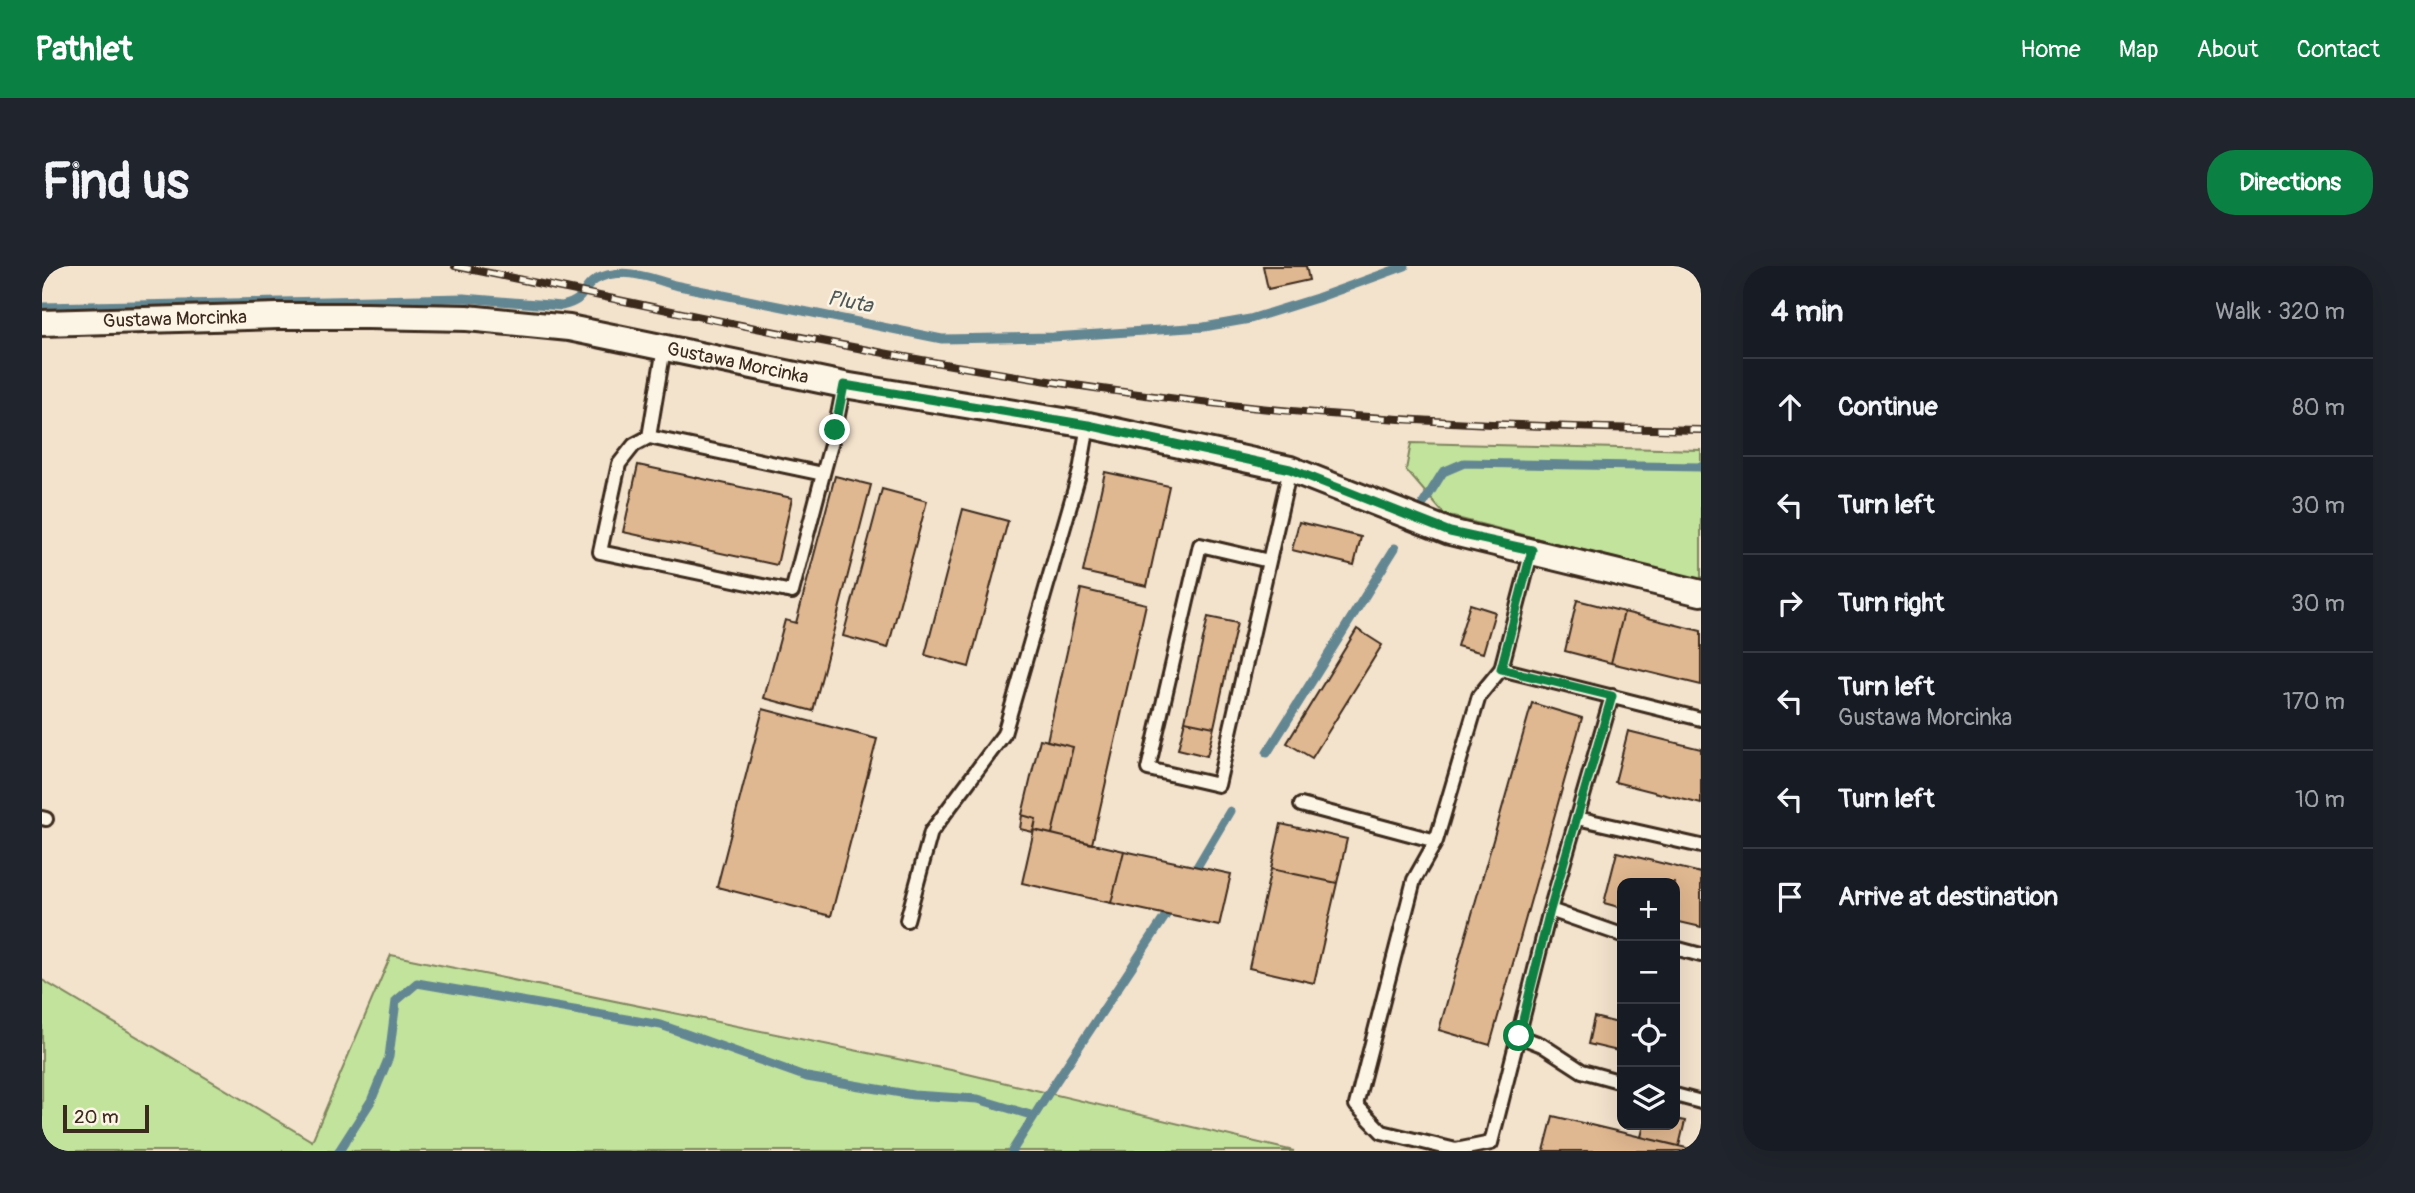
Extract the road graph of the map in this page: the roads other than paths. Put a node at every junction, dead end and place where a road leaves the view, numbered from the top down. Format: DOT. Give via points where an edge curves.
graph roads {
  1 [pos="42,323"];
  2 [pos="664,348"];
  3 [pos="844,385"];
  4 [pos="1088,425"];
  5 [pos="649,437"];
  6 [pos="1290,469"];
  7 [pos="823,474"];
  8 [pos="1532,550"];
  9 [pos="1269,561"];
  10 [pos="1701,593"];
  11 [pos="1501,669"];
  12 [pos="1612,696"];
  13 [pos="1701,719"];
  14 [pos="1301,805"];
  15 [pos="1577,818"];
  16 [pos="1436,841"];
  17 [pos="1701,846"];
  18 [pos="1550,910"];
  19 [pos="907,920"];
  20 [pos="1617,933"];
  21 [pos="1680,949"];
  22 [pos="1701,955"];
  23 [pos="1519,1036"];
  24 [pos="1617,1081"];
  25 [pos="1680,1096"];
  26 [pos="1701,1102"];
  1 -- 2 [label="street, Gustawa Morcinka" via="278,316 467,318 569,328"];
  2 -- 3 [label="street, Gustawa Morcinka"];
  2 -- 5 [label="lane"];
  3 -- 4 [label="street, Gustawa Morcinka"];
  3 -- 7 [label="lane"];
  4 -- 6 [label="street, Gustawa Morcinka"];
  4 -- 19 [label="lane" via="1080,471 1004,734 931,832"];
  5 -- 7 [label="lane"];
  5 -- 7 [label="lane" via="634,445 620,464 600,552 792,592"];
  6 -- 8 [label="street, Gustawa Morcinka" via="1450,532"];
  6 -- 9 [label="lane"];
  8 -- 10 [label="street, Gustawa Morcinka"];
  8 -- 11 [label="lane"];
  9 -- 9 [label="lane" via="1200,545 1148,769 1218,785"];
  11 -- 12 [label="lane"];
  11 -- 16 [label="lane" via="1479,696"];
  12 -- 13 [label="lane"];
  12 -- 15 [label="lane"];
  14 -- 16 [label="lane"];
  15 -- 17 [label="lane"];
  15 -- 18 [label="lane"];
  16 -- 23 [label="lane" via="1414,880 1356,1105 1382,1132 1457,1150 1491,1143"];
  18 -- 20 [label="lane"];
  18 -- 23 [label="lane"];
  21 -- 22 [label="lane"];
  23 -- 24 [label="lane" via="1582,1071"];
  25 -- 26 [label="lane"];
}
